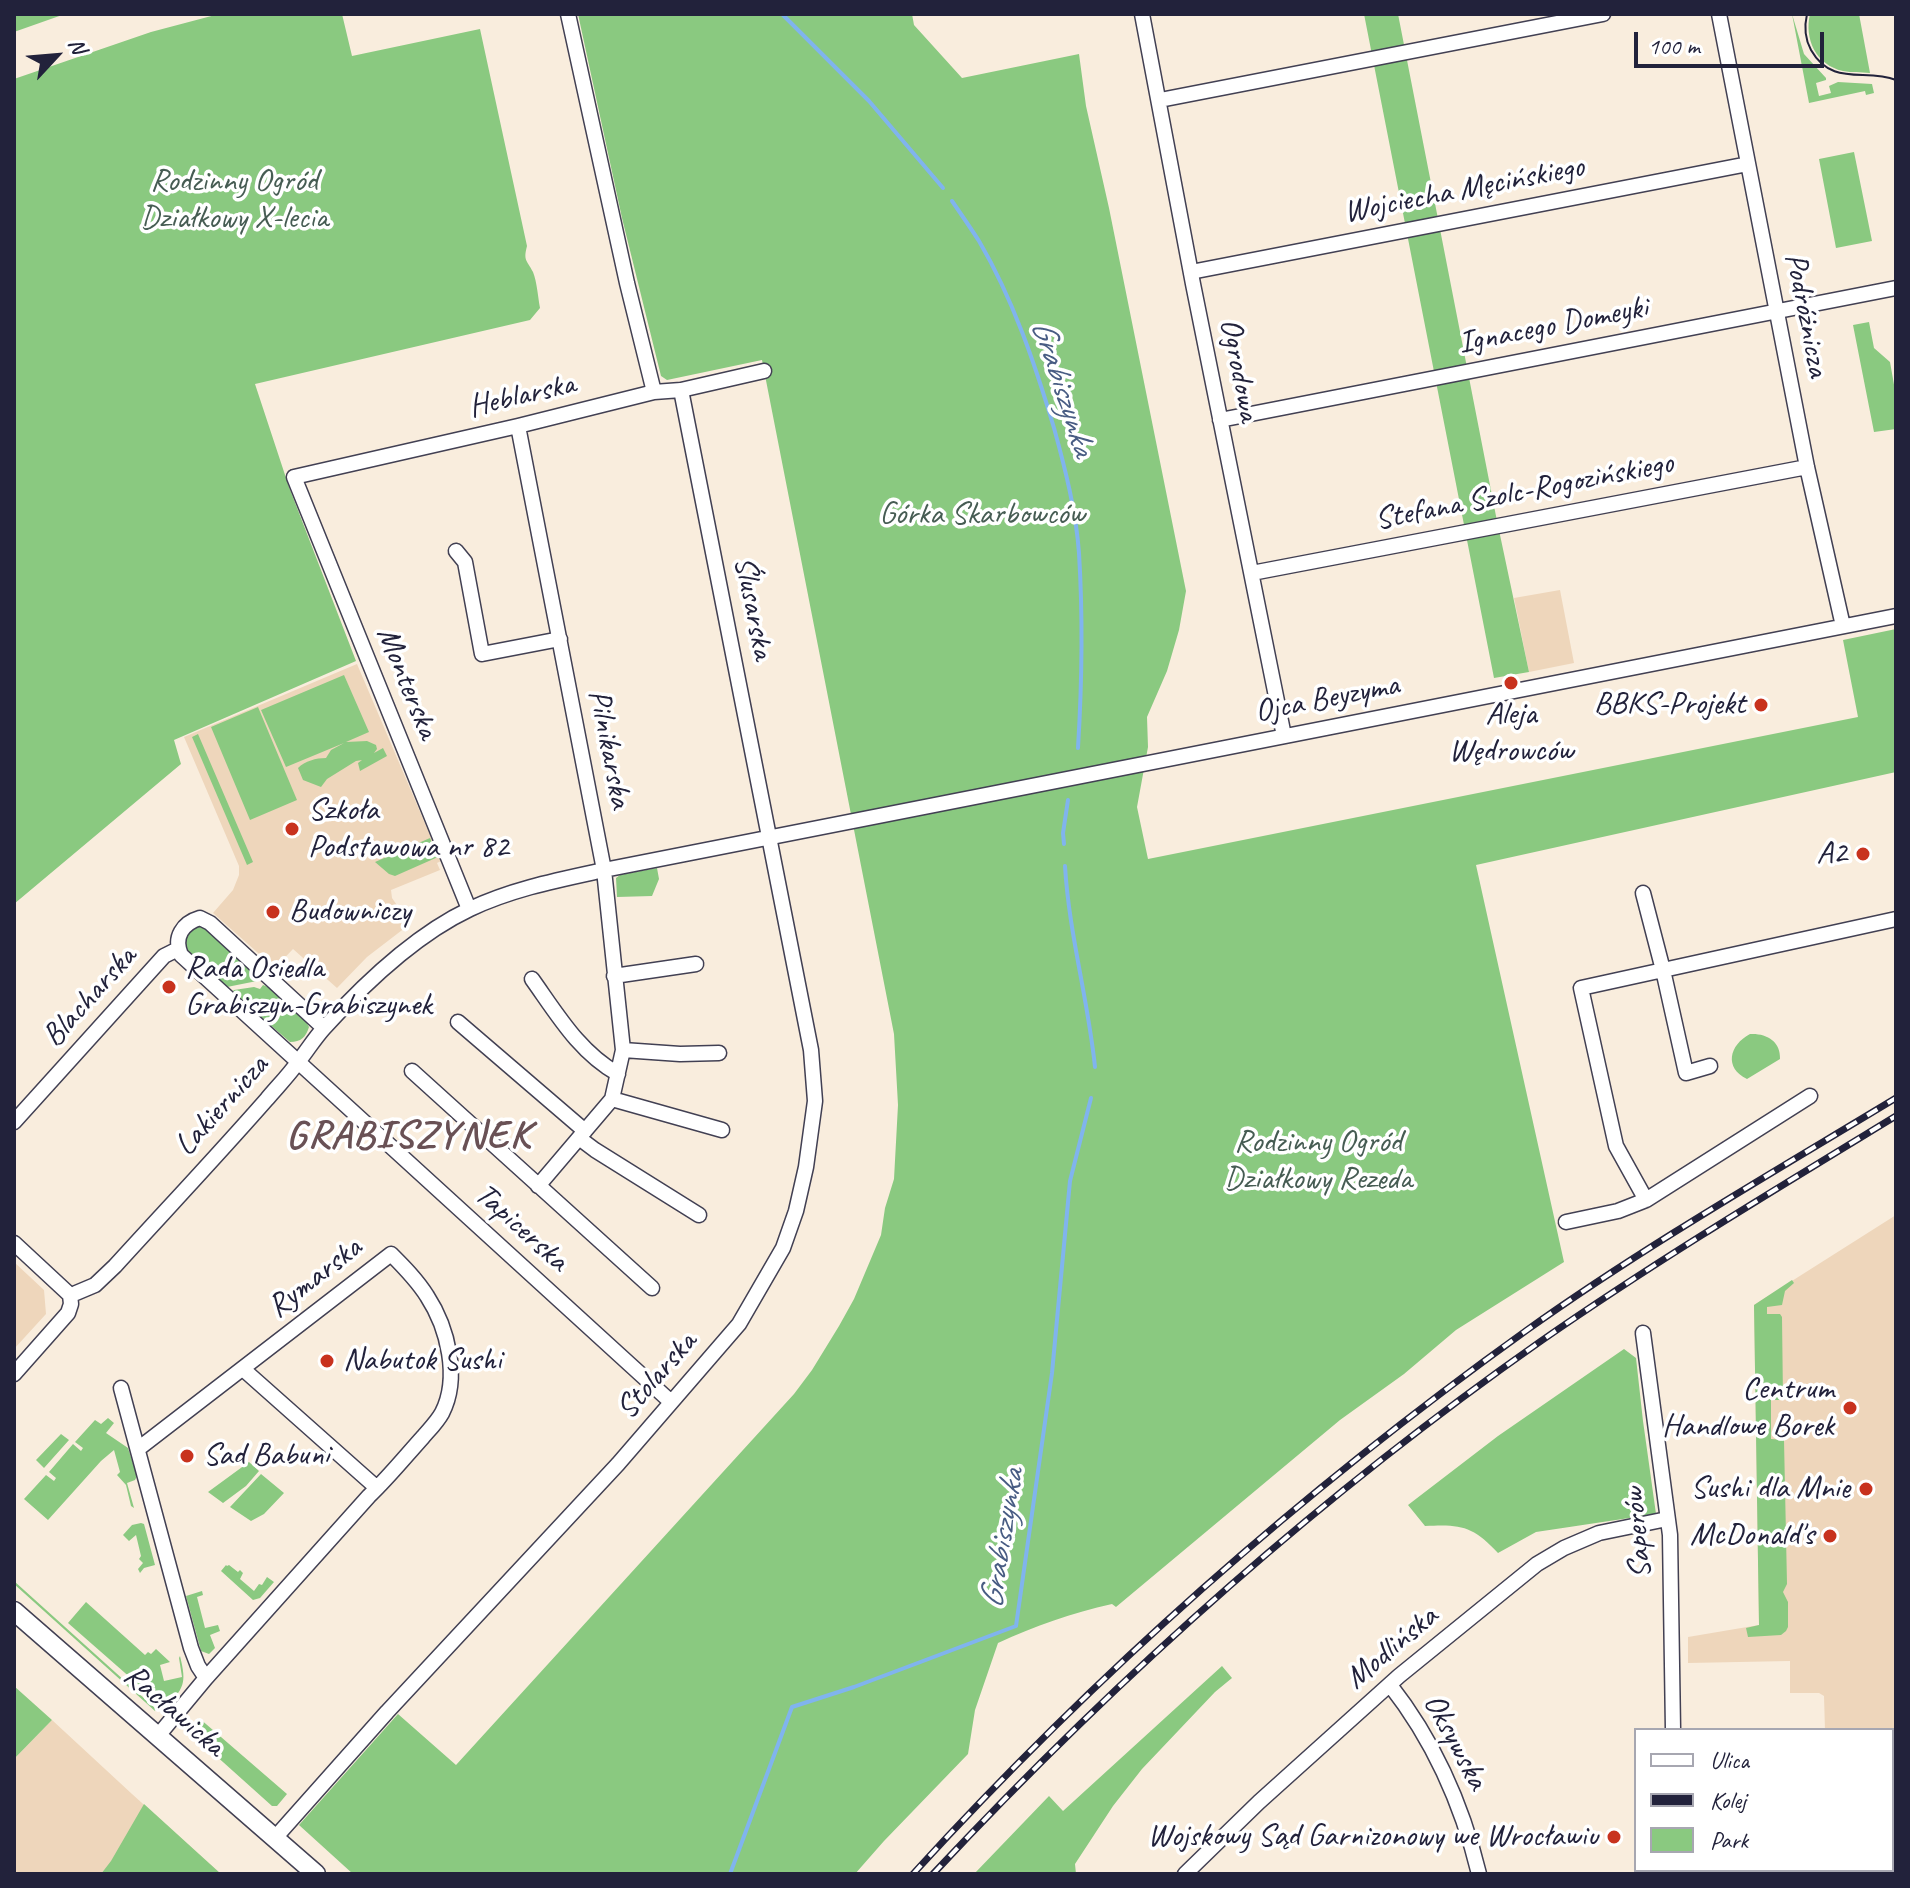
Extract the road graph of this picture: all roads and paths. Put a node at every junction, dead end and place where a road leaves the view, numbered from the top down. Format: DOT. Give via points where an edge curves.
graph roads {
  1 [pos="568,14"];
  2 [pos="1142,14"];
  3 [pos="1603,14"];
  4 [pos="1719,14"];
  5 [pos="1160,100"];
  6 [pos="1748,164"];
  7 [pos="1191,272"];
  8 [pos="1896,288"];
  9 [pos="1776,311"];
  10 [pos="764,371"];
  11 [pos="681,390"];
  12 [pos="654,392"];
  13 [pos="1220,420"];
  14 [pos="518,426"];
  15 [pos="1807,467"];
  16 [pos="294,477"];
  17 [pos="456,551"];
  18 [pos="1252,573"];
  19 [pos="1896,616"];
  20 [pos="1843,626"];
  21 [pos="560,639"];
  22 [pos="1284,736"];
  23 [pos="769,837"];
  24 [pos="604,870"];
  25 [pos="1643,893"];
  26 [pos="469,909"];
  27 [pos="1896,919"];
  28 [pos="178,949"];
  29 [pos="696,964"];
  30 [pos="1663,970"];
  31 [pos="614,976"];
  32 [pos="532,979"];
  33 [pos="458,1022"];
  34 [pos="324,1028"];
  35 [pos="623,1050"];
  36 [pos="719,1053"];
  37 [pos="299,1062"];
  38 [pos="1710,1066"];
  39 [pos="412,1071"];
  40 [pos="618,1074"];
  41 [pos="1810,1096"];
  42 [pos="612,1099"];
  43 [pos="14,1122"];
  44 [pos="722,1130"];
  45 [pos="582,1135"];
  46 [pos="538,1186"];
  47 [pos="1646,1200"];
  48 [pos="699,1215"];
  49 [pos="1566,1222"];
  50 [pos="14,1243"];
  51 [pos="652,1288"];
  52 [pos="76,1293"];
  53 [pos="1643,1333"];
  54 [pos="243,1369"];
  55 [pos="14,1374"];
  56 [pos="121,1388"];
  57 [pos="671,1402"];
  58 [pos="138,1449"];
  59 [pos="377,1488"];
  60 [pos="1667,1519"];
  61 [pos="14,1611"];
  62 [pos="206,1678"];
  63 [pos="1390,1685"];
  64 [pos="1673,1728"];
  65 [pos="157,1737"];
  66 [pos="274,1839"];
  67 [pos="294,1857"];
  68 [pos="306,1874"];
  69 [pos="316,1874"];
  70 [pos="1185,1874"];
  71 [pos="1479,1874"];
  1 -- 12 [label="street"];
  2 -- 5 [label="street, Ogrodowa"];
  3 -- 5 [label="street"];
  4 -- 6 [label="street, Podróżnicza"];
  5 -- 7 [label="street, Ogrodowa"];
  6 -- 7 [label="street, Wojciecha Męcińskiego"];
  6 -- 9 [label="street, Podróżnicza"];
  7 -- 13 [label="street, Ogrodowa"];
  8 -- 9 [label="street, Ignacego Domeyki"];
  9 -- 13 [label="street, Ignacego Domeyki"];
  9 -- 15 [label="street, Podróżnicza"];
  10 -- 11 [label="street, Heblarska"];
  11 -- 12 [label="street, Heblarska"];
  11 -- 23 [label="street, Ślusarska"];
  12 -- 14 [label="street, Heblarska"];
  13 -- 18 [label="street, Ogrodowa"];
  14 -- 16 [label="street, Heblarska"];
  14 -- 21 [label="street, Pilnikarska"];
  15 -- 18 [label="street, Stefana Szolc-Rogozińskiego"];
  15 -- 20 [label="street, Podróżnicza"];
  16 -- 26 [label="street, Monterska"];
  17 -- 21 [label="street" via="465,562 482,654"];
  18 -- 22 [label="street, Ogrodowa"];
  19 -- 20 [label="street, Ojca Beyzyma"];
  20 -- 22 [label="street, Ojca Beyzyma"];
  21 -- 24 [label="street, Pilnikarska"];
  22 -- 23 [label="street, Ojca Beyzyma"];
  23 -- 24 [label="street, Lakiernicza"];
  23 -- 57 [label="street, Stolarska" via="811,1050 815,1101 806,1167 783,1248 739,1324"];
  24 -- 26 [label="street, Lakiernicza" via="536,885"];
  24 -- 31 [label="street, Pilnikarska"];
  25 -- 30 [label="street"];
  26 -- 34 [label="street, Lakiernicza" via="396,959"];
  27 -- 30 [label="street"];
  28 -- 34 [label="street, Blacharska" via="181,931 190,921 204,920"];
  28 -- 37 [label="street, Blacharska"];
  28 -- 43 [label="street, Blacharska" via="164,956"];
  29 -- 31 [label="street"];
  30 -- 38 [label="street" via="1686,1073"];
  30 -- 47 [label="street" via="1581,988 1616,1146"];
  31 -- 35 [label="street, Pilnikarska"];
  32 -- 40 [label="street" via="571,1034"];
  33 -- 45 [label="street"];
  34 -- 37 [label="street, Lakiernicza"];
  35 -- 36 [label="street"];
  35 -- 40 [label="street, Pilnikarska"];
  37 -- 52 [label="street, Lakiernicza" via="115,1266 95,1285"];
  37 -- 57 [label="street, Tapicerska"];
  39 -- 46 [label="street"];
  40 -- 42 [label="street, Pilnikarska"];
  41 -- 47 [label="street"];
  42 -- 44 [label="street"];
  42 -- 45 [label="street"];
  45 -- 46 [label="street"];
  45 -- 48 [label="street" via="595,1150"];
  46 -- 51 [label="street"];
  47 -- 49 [label="street"];
  50 -- 55 [label="street" via="70,1295 71,1304"];
  53 -- 60 [label="street, Saperów"];
  54 -- 58 [label="street, Rymarska"];
  54 -- 59 [label="street"];
  54 -- 59 [label="street, Rymarska" via="391,1254 429,1298 441,1323 452,1379 441,1416"];
  56 -- 58 [label="street"];
  57 -- 66 [label="street, Stolarska"];
  58 -- 62 [label="street" via="191,1648"];
  59 -- 62 [label="street, Rymarska"];
  60 -- 63 [label="street, Modlińska" via="1599,1533 1550,1556"];
  60 -- 64 [label="street, Saperów"];
  61 -- 65 [label="street, Racławicka"];
  62 -- 65 [label="street, Rymarska"];
  63 -- 70 [label="street, Modlińska"];
  63 -- 71 [label="street, Oksywska" via="1447,1775"];
  65 -- 66 [label="street, Racławicka"];
  66 -- 67 [label="street, Racławicka"];
  67 -- 68 [label="street, Racławicka"];
  67 -- 69 [label="street, Racławicka"];
}
